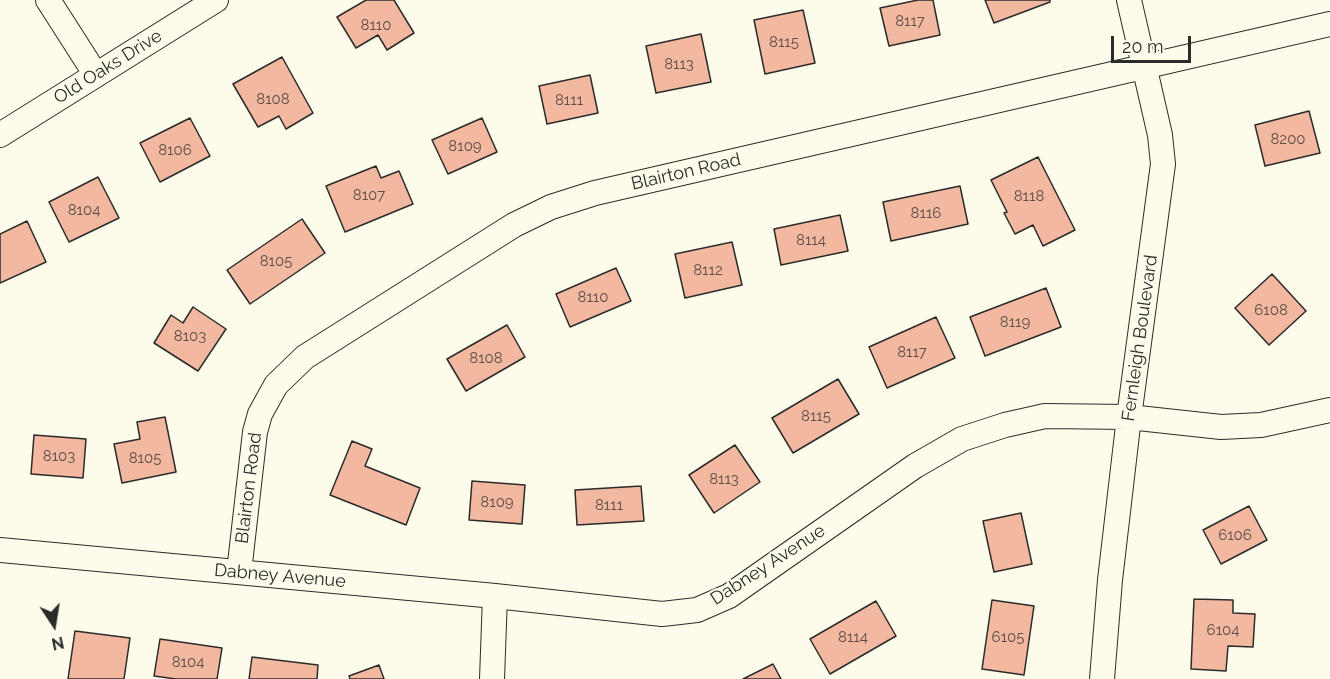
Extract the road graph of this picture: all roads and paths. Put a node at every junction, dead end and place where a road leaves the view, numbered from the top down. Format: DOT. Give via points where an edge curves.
graph roads {
  1 [pos="48,0"];
  2 [pos="216,0"];
  3 [pos="1129,0"];
  4 [pos="1330,24"];
  5 [pos="1144,67"];
  6 [pos="96,75"];
  7 [pos="0,135"];
  8 [pos="1330,410"];
  9 [pos="1129,417"];
  10 [pos="0,550"];
  11 [pos="239,572"];
  12 [pos="495,597"];
  13 [pos="492,679"];
  14 [pos="1102,679"];
  1 -- 6 [label="street"];
  2 -- 6 [label="street, Old Oaks Drive"];
  3 -- 5 [label="street, Fernleigh Boulevard"];
  4 -- 5 [label="street, Blairton Road"];
  5 -- 9 [label="street, Fernleigh Boulevard" via="1160,135 1162,164"];
  5 -- 11 [label="street, Blairton Road" via="595,193 551,207 514,225 305,357 276,385 255,432"];
  6 -- 7 [label="street, Old Oaks Drive"];
  8 -- 9 [label="street, Dabney Avenue" via="1261,425 1221,427"];
  9 -- 12 [label="street, Dabney Avenue" via="1045,416 962,439 915,466 729,596 697,610 662,614"];
  9 -- 14 [label="street, Fernleigh Boulevard"];
  10 -- 11 [label="street, Dabney Avenue"];
  11 -- 12 [label="street, Dabney Avenue"];
  12 -- 13 [label="street"];
}
